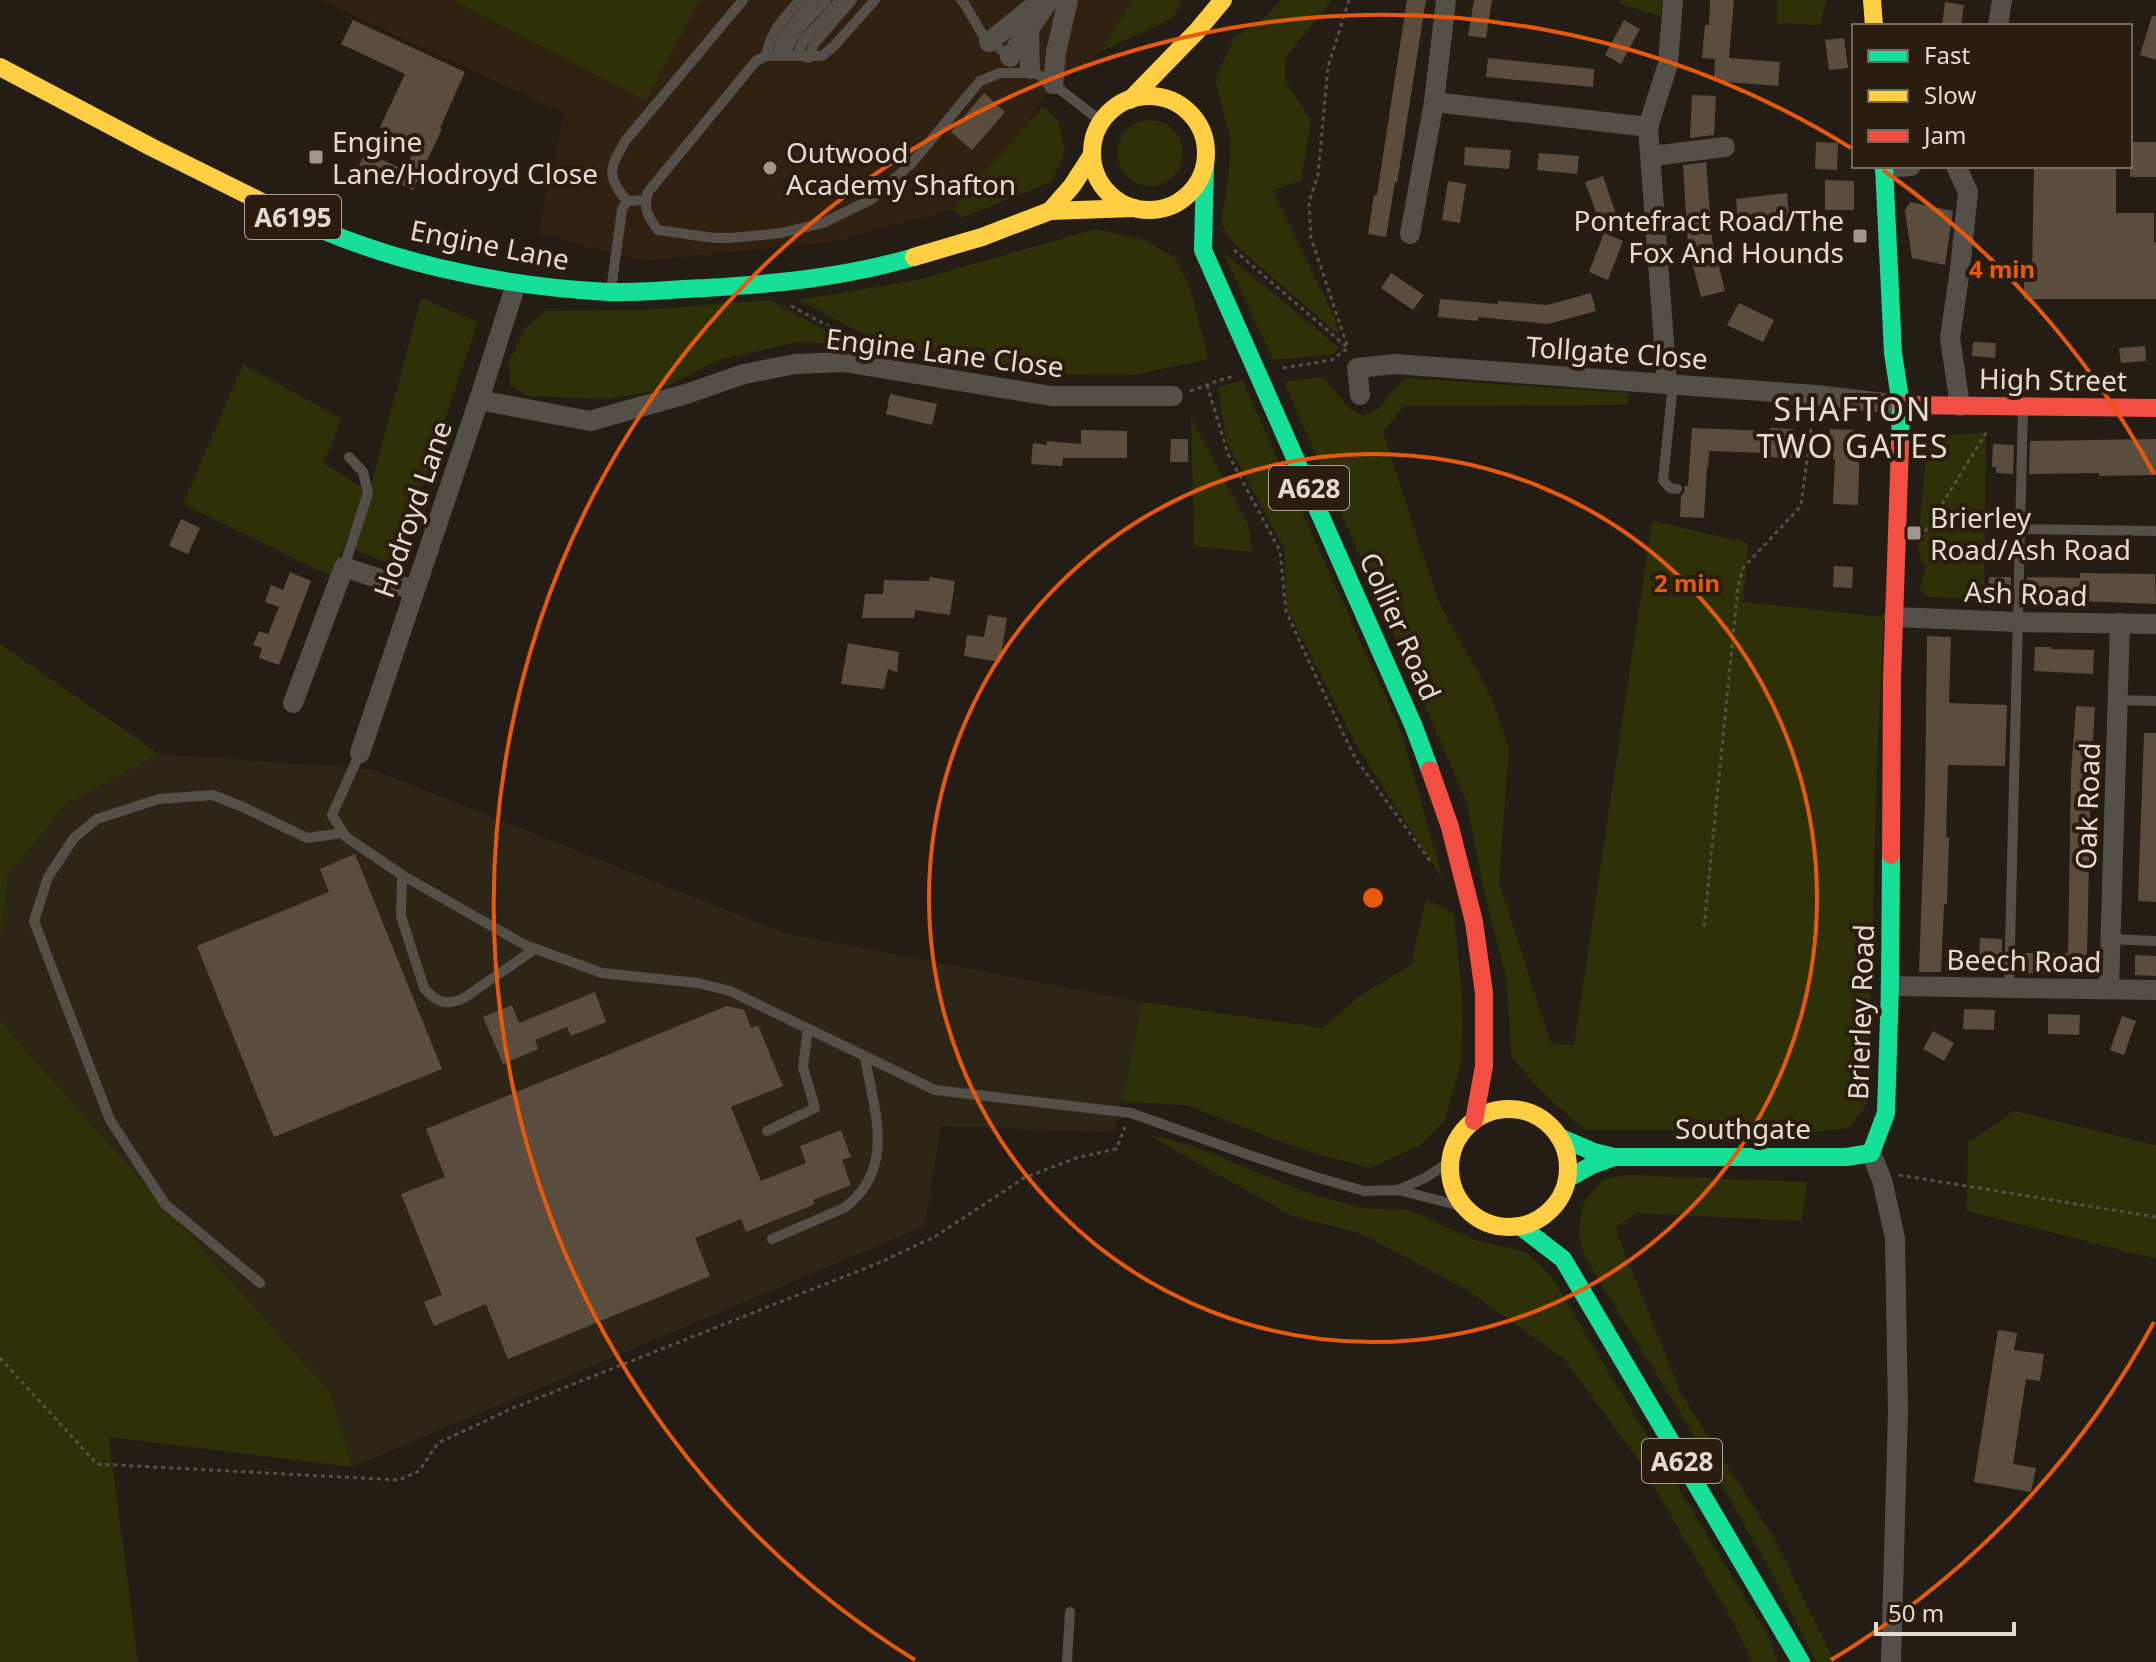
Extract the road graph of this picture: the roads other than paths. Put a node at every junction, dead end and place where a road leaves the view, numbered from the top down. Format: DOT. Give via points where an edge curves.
graph roads {
  1 [pos="743,0"];
  2 [pos="800,0"];
  3 [pos="813,0"];
  4 [pos="826,0"];
  5 [pos="840,0"];
  6 [pos="852,0"];
  7 [pos="875,0"];
  8 [pos="961,0"];
  9 [pos="1029,0"];
  10 [pos="1045,0"];
  11 [pos="1068,0"];
  12 [pos="1223,0"];
  13 [pos="1446,0"];
  14 [pos="1673,0"];
  15 [pos="1872,0"];
  16 [pos="2002,0"];
  17 [pos="1874,24"];
  18 [pos="1998,24"];
  19 [pos="1029,30"];
  20 [pos="1197,31"];
  21 [pos="995,46"];
  22 [pos="786,56"];
  23 [pos="1192,61"];
  24 [pos="0,67"];
  25 [pos="1040,76"];
  26 [pos="1190,88"];
  27 [pos="1130,100"];
  28 [pos="1434,102"];
  29 [pos="1194,119"];
  30 [pos="1102,122"];
  31 [pos="1648,127"];
  32 [pos="1725,147"];
  33 [pos="1092,155"];
  34 [pos="1652,156"];
  35 [pos="1205,167"];
  36 [pos="1884,168"];
  37 [pos="1957,168"];
  38 [pos="646,200"];
  39 [pos="627,201"];
  40 [pos="1140,209"];
  41 [pos="1050,211"];
  42 [pos="1410,234"];
  43 [pos="1203,250"];
  44 [pos="516,284"];
  45 [pos="611,292"];
  46 [pos="1670,383"];
  47 [pos="1360,395"];
  48 [pos="1173,396"];
  49 [pos="479,400"];
  50 [pos="1901,405"];
  51 [pos="1960,406"];
  52 [pos="2023,408"];
  53 [pos="2156,408"];
  54 [pos="349,457"];
  55 [pos="1677,489"];
  56 [pos="2021,529"];
  57 [pos="2156,531"];
  58 [pos="344,567"];
  59 [pos="413,590"];
  60 [pos="1894,617"];
  61 [pos="2018,622"];
  62 [pos="2120,623"];
  63 [pos="2156,624"];
  64 [pos="2118,700"];
  65 [pos="2156,701"];
  66 [pos="293,703"];
  67 [pos="360,753"];
  68 [pos="343,833"];
  69 [pos="402,875"];
  70 [pos="2112,939"];
  71 [pos="2156,941"];
  72 [pos="535,949"];
  73 [pos="1890,986"];
  74 [pos="2009,989"];
  75 [pos="2109,989"];
  76 [pos="2156,990"];
  77 [pos="808,1029"];
  78 [pos="1484,1044"];
  79 [pos="865,1057"];
  80 [pos="1513,1109"];
  81 [pos="1474,1121"];
  82 [pos="767,1131"];
  83 [pos="1559,1137"];
  84 [pos="1614,1157"];
  85 [pos="1451,1161"];
  86 [pos="1875,1163"];
  87 [pos="1564,1187"];
  88 [pos="1398,1190"];
  89 [pos="1465,1207"];
  90 [pos="1520,1226"];
  91 [pos="772,1239"];
  92 [pos="1563,1259"];
  93 [pos="260,1283"];
  94 [pos="1070,1612"];
  95 [pos="1067,1662"];
  96 [pos="1801,1662"];
  97 [pos="1891,1662"];
  1 -- 39 [label="lane" via="612,163 616,188"];
  2 -- 22 [label="lane" via="768,42"];
  3 -- 22 [label="lane" via="777,47"];
  4 -- 22 [label="lane" via="797,32"];
  5 -- 22 [label="lane"];
  6 -- 22 [label="lane" via="814,44"];
  7 -- 22 [label="lane" via="822,56"];
  8 -- 21 [label="lane"];
  9 -- 21 [label="street"];
  10 -- 19 [label="street"];
  10 -- 21 [label="street"];
  11 -- 25 [label="street" via="1056,52"];
  12 -- 20 [label="main road"];
  13 -- 28 [label="street"];
  14 -- 31 [label="street" via="1668,64"];
  15 -- 17 [label="main road"];
  16 -- 18 [label="street"];
  19 -- 21 [label="street"];
  19 -- 25 [label="street"];
  20 -- 23 [label="main road"];
  20 -- 27 [label="main road"];
  21 -- 25 [label="lane"];
  22 -- 38 [label="lane" via="756,61"];
  24 -- 44 [label="main road, Engine Lane / A6195" via="322,232 435,267"];
  25 -- 30 [label="lane"];
  25 -- 38 [label="lane" via="1000,73 980,81 912,163 872,199 823,223 732,238 667,233 650,219"];
  26 -- 29 [label="main road, A628"];
  27 -- 29 [label="main road" via="1165,99"];
  27 -- 30 [label="main road"];
  28 -- 31 [label="street"];
  28 -- 42 [label="street"];
  29 -- 35 [label="main road, A628" via="1205,142"];
  30 -- 33 [label="main road"];
  31 -- 34 [label="street"];
  32 -- 34 [label="street"];
  33 -- 40 [label="main road, A628" via="1109,194"];
  33 -- 41 [label="main road, Engine Lane / A6195"];
  34 -- 46 [label="street"];
  35 -- 40 [label="main road" via="1199,182 1176,203"];
  35 -- 43 [label="main road, Collier Road / A628"];
  36 -- 50 [label="main road, Brierley Road" via="1893,353"];
  37 -- 51 [label="street" via="1968,192 1950,338"];
  38 -- 39 [label="lane"];
  39 -- 45 [label="lane"];
  40 -- 41 [label="main road, Engine Lane / A6195"];
  40 -- 43 [label="main road, Collier Road / A628" via="1160,216"];
  41 -- 45 [label="main road, Engine Lane / A6195" via="884,266 763,285"];
  43 -- 78 [label="main road, Collier Road / A628" via="1414,727 1445,813 1474,922 1484,993"];
  44 -- 45 [label="main road, Engine Lane / A6195"];
  44 -- 49 [label="street, Hodroyd Lane"];
  46 -- 47 [label="street, Tollgate Close" via="1395,364 1357,368"];
  46 -- 50 [label="street, Tollgate Close"];
  46 -- 55 [label="lane" via="1663,480"];
  48 -- 49 [label="street, Engine Lane Close" via="1051,396 844,362 744,374 590,421"];
  49 -- 59 [label="street, Hodroyd Lane"];
  50 -- 51 [label="main road, High Street"];
  50 -- 60 [label="main road, Brierley Road"];
  51 -- 52 [label="main road, High Street"];
  52 -- 53 [label="main road, High Street"];
  52 -- 56 [label="lane"];
  54 -- 58 [label="lane" via="363,472 368,493"];
  56 -- 57 [label="lane"];
  56 -- 61 [label="lane"];
  58 -- 59 [label="street"];
  58 -- 66 [label="street"];
  59 -- 67 [label="street, Hodroyd Lane"];
  60 -- 61 [label="street, Ash Road"];
  60 -- 73 [label="main road, Brierley Road"];
  61 -- 62 [label="street, Ash Road"];
  61 -- 74 [label="lane"];
  62 -- 63 [label="street, Ash Road"];
  62 -- 64 [label="street, Oak Road"];
  64 -- 65 [label="lane"];
  64 -- 70 [label="street, Oak Road"];
  67 -- 68 [label="lane" via="332,815"];
  68 -- 69 [label="lane"];
  68 -- 93 [label="lane" via="307,838 213,795 159,799 97,819 74,838 48,877 34,921 110,1120 165,1204"];
  69 -- 72 [label="lane"];
  69 -- 72 [label="lane" via="401,916 424,988 442,1002 464,998"];
  70 -- 71 [label="lane"];
  70 -- 75 [label="street, Oak Road"];
  72 -- 77 [label="lane" via="602,973 730,991"];
  73 -- 74 [label="street, Beech Road"];
  73 -- 86 [label="main road, Brierley Road" via="1886,1113"];
  74 -- 75 [label="street, Beech Road"];
  75 -- 76 [label="street, Beech Road"];
  77 -- 79 [label="lane"];
  77 -- 82 [label="lane" via="803,1067 815,1108"];
  78 -- 80 [label="main road, Collier Road / A628"];
  78 -- 81 [label="main road, Collier Road"];
  79 -- 88 [label="lane" via="935,1090 1131,1113 1364,1191"];
  79 -- 91 [label="lane" via="879,1138 868,1181 844,1208"];
  80 -- 81 [label="main road"];
  80 -- 83 [label="main road" via="1540,1118"];
  81 -- 85 [label="main road" via="1454,1145"];
  83 -- 84 [label="main road, Southgate"];
  83 -- 87 [label="main road" via="1568,1164"];
  84 -- 86 [label="main road, Southgate" via="1846,1157"];
  84 -- 87 [label="main road, Southgate" via="1592,1165"];
  85 -- 88 [label="lane"];
  85 -- 89 [label="main road" via="1456,1194"];
  86 -- 97 [label="street" via="1895,1238 1898,1412"];
  87 -- 90 [label="main road" via="1551,1210"];
  87 -- 92 [label="main road"];
  88 -- 89 [label="lane"];
  89 -- 90 [label="main road, A628" via="1490,1224"];
  90 -- 92 [label="main road, A628"];
  92 -- 96 [label="main road, A628"];
  94 -- 95 [label="lane"];
}
